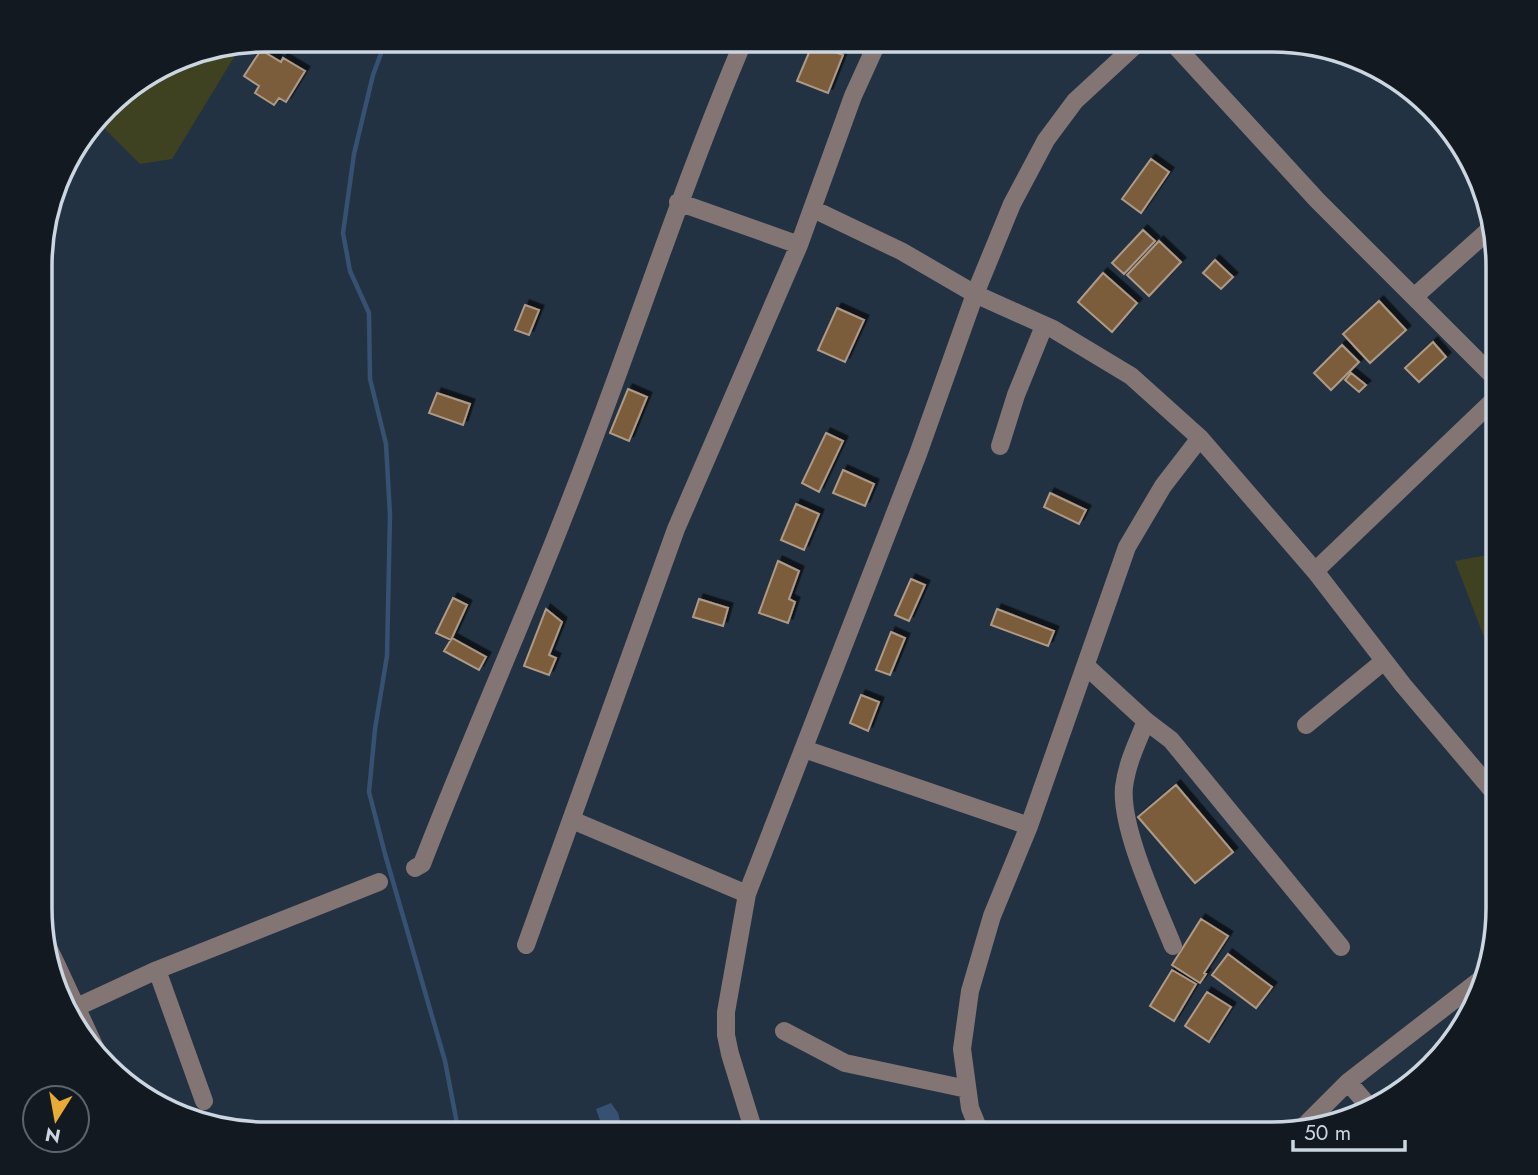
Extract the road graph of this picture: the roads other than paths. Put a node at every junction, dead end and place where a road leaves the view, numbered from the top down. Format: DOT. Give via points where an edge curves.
graph roads {
  1 [pos="739,52"];
  2 [pos="873,53"];
  3 [pos="1127,53"];
  4 [pos="1182,53"];
  5 [pos="678,202"];
  6 [pos="813,209"];
  7 [pos="1483,235"];
  8 [pos="799,246"];
  9 [pos="975,294"];
  10 [pos="1414,297"];
  11 [pos="1044,326"];
  12 [pos="1486,369"];
  13 [pos="1486,408"];
  14 [pos="1200,439"];
  15 [pos="1000,446"];
  16 [pos="1315,571"];
  17 [pos="1384,661"];
  18 [pos="1086,666"];
  19 [pos="1146,721"];
  20 [pos="1306,725"];
  21 [pos="804,748"];
  22 [pos="1485,782"];
  23 [pos="572,820"];
  24 [pos="1029,826"];
  25 [pos="415,868"];
  26 [pos="379,882"];
  27 [pos="747,894"];
  28 [pos="526,946"];
  29 [pos="1173,946"];
  30 [pos="1340,947"];
  31 [pos="157,970"];
  32 [pos="1470,988"];
  33 [pos="77,1007"];
  34 [pos="783,1031"];
  35 [pos="1349,1082"];
  36 [pos="967,1089"];
  37 [pos="204,1101"];
  38 [pos="1364,1101"];
  39 [pos="1313,1118"];
  40 [pos="751,1122"];
  41 [pos="976,1122"];
  1 -- 5 [label="street"];
  2 -- 6 [label="street"];
  3 -- 9 [label="street" via="1075,102 1046,141 1012,204"];
  4 -- 10 [label="street"];
  5 -- 8 [label="street"];
  5 -- 25 [label="street" via="566,512 422,864"];
  6 -- 8 [label="street"];
  6 -- 9 [label="street" via="901,251"];
  7 -- 10 [label="street"];
  8 -- 23 [label="street" via="676,529"];
  9 -- 11 [label="street"];
  9 -- 21 [label="street"];
  10 -- 12 [label="street"];
  11 -- 14 [label="street" via="1131,376"];
  11 -- 15 [label="street"];
  13 -- 16 [label="street"];
  14 -- 16 [label="street"];
  14 -- 18 [label="street" via="1163,486 1127,547"];
  16 -- 17 [label="street"];
  17 -- 20 [label="street"];
  17 -- 22 [label="street"];
  18 -- 19 [label="street"];
  18 -- 24 [label="street"];
  19 -- 29 [label="street" via="1128,765 1125,801 1129,832"];
  19 -- 30 [label="street" via="1171,740"];
  21 -- 24 [label="street"];
  21 -- 27 [label="street"];
  23 -- 27 [label="street"];
  23 -- 28 [label="street"];
  24 -- 36 [label="street" via="992,916 971,991 962,1049"];
  26 -- 31 [label="street"];
  27 -- 40 [label="street" via="726,1035"];
  31 -- 33 [label="street"];
  31 -- 37 [label="street"];
  32 -- 35 [label="street"];
  34 -- 36 [label="street" via="845,1063"];
  35 -- 38 [label="street"];
  35 -- 39 [label="street"];
  36 -- 41 [label="street"];
}
